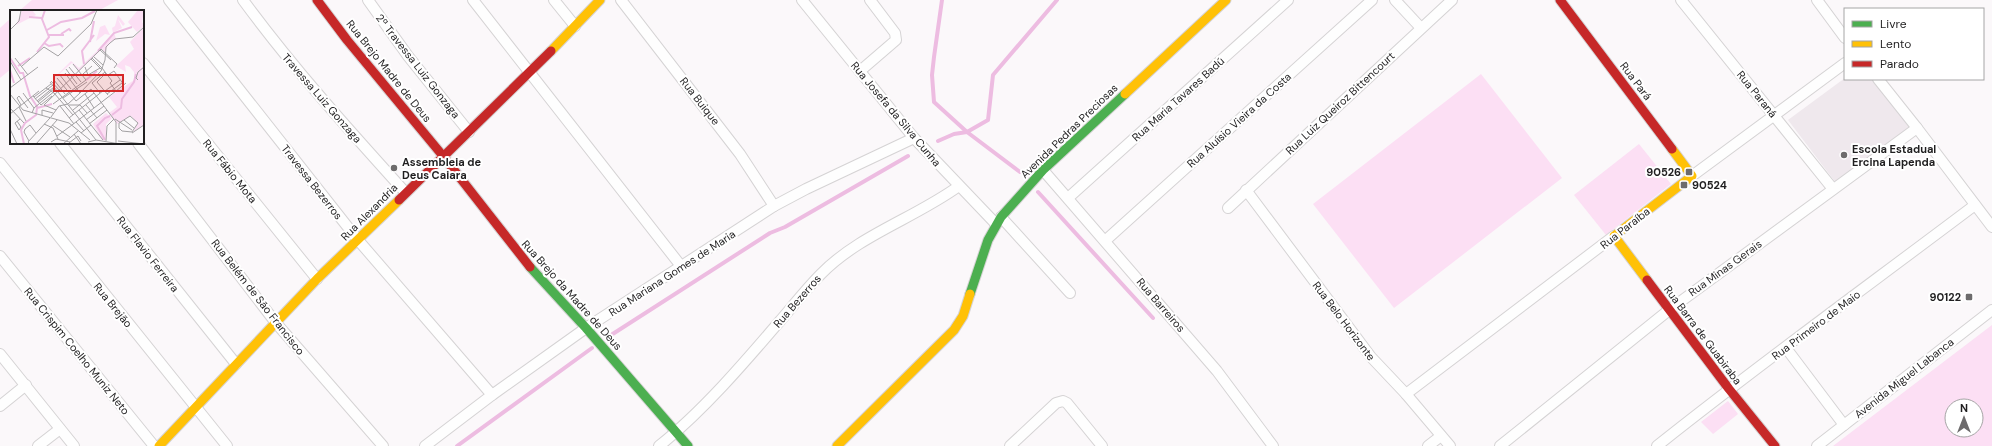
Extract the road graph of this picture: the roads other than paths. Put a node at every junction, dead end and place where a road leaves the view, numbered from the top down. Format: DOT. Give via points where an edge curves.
graph roads {
  1 [pos="169,0"];
  2 [pos="243,0"];
  3 [pos="317,0"];
  4 [pos="368,0"];
  5 [pos="473,0"];
  6 [pos="554,0"];
  7 [pos="600,0"];
  8 [pos="621,0"];
  9 [pos="802,0"];
  10 [pos="870,0"];
  11 [pos="1226,0"];
  12 [pos="1288,0"];
  13 [pos="1372,0"];
  14 [pos="1395,0"];
  15 [pos="1452,0"];
  16 [pos="1560,0"];
  17 [pos="1681,0"];
  18 [pos="1817,0"];
  19 [pos="575,26"];
  20 [pos="1421,28"];
  21 [pos="1844,37"];
  22 [pos="144,64"];
  23 [pos="1844,64"];
  24 [pos="860,71"];
  25 [pos="531,72"];
  26 [pos="1879,80"];
  27 [pos="1774,116"];
  28 [pos="1917,128"];
  29 [pos="469,132"];
  30 [pos="914,138"];
  31 [pos="61,144"];
  32 [pos="139,144"];
  33 [pos="443,156"];
  34 [pos="0,163"];
  35 [pos="1043,170"];
  36 [pos="1692,176"];
  37 [pos="959,186"];
  38 [pos="1833,189"];
  39 [pos="1246,190"];
  40 [pos="405,192"];
  41 [pos="1068,198"];
  42 [pos="1975,205"];
  43 [pos="774,206"];
  44 [pos="1228,208"];
  45 [pos="998,220"];
  46 [pos="1992,227"];
  47 [pos="1614,236"];
  48 [pos="358,240"];
  49 [pos="1106,240"];
  50 [pos="0,256"];
  51 [pos="681,266"];
  52 [pos="317,279"];
  53 [pos="1070,293"];
  54 [pos="1669,310"];
  55 [pos="1992,310"];
  56 [pos="276,323"];
  57 [pos="586,328"];
  58 [pos="1786,348"];
  59 [pos="0,354"];
  60 [pos="236,364"];
  61 [pos="26,385"];
  62 [pos="1729,389"];
  63 [pos="1406,394"];
  64 [pos="492,395"];
  65 [pos="0,406"];
  66 [pos="195,407"];
  67 [pos="1844,425"];
  68 [pos="60,429"];
  69 [pos="677,432"];
  70 [pos="1441,436"];
  71 [pos="38,446"];
  72 [pos="74,446"];
  73 [pos="154,446"];
  74 [pos="159,446"];
  75 [pos="227,446"];
  76 [pos="383,446"];
  77 [pos="425,446"];
  78 [pos="660,446"];
  79 [pos="688,446"];
  80 [pos="837,446"];
  81 [pos="1010,446"];
  82 [pos="1102,446"];
  83 [pos="1274,446"];
  84 [pos="1428,446"];
  85 [pos="1450,446"];
  86 [pos="1500,446"];
  87 [pos="1658,446"];
  88 [pos="1775,446"];
  89 [pos="1817,446"];
  1 -- 48 [label="street, Travessa Bezerros"];
  2 -- 40 [label="street, Travessa Luiz Gonzaga" via="308,85"];
  3 -- 33 [label="street, Rua Brejo Madre de Deus"];
  4 -- 29 [label="street, 2ª Travessa Luiz Gonzaga" via="408,56"];
  5 -- 25 [label="street"];
  6 -- 19 [label="street"];
  7 -- 19 [label="street, Rua Alexandria"];
  8 -- 43 [label="street, Rua Buique" via="740,154"];
  9 -- 24 [label="street, Rua Josefa da Silva Cunha"];
  10 -- 24 [label="street" via="895,33 896,40"];
  11 -- 35 [label="street, Avenida Pedras Preciosas"];
  12 -- 41 [label="street, Rua Maria Tavares Badú"];
  13 -- 49 [label="street, Rua Aluísio Vieira da Costa"];
  14 -- 20 [label="street"];
  15 -- 20 [label="street, Rua Luiz Queiroz Bittencourt"];
  16 -- 36 [label="street, Rua Pará"];
  17 -- 27 [label="street, Rua Paraná"];
  18 -- 21 [label="street"];
  19 -- 25 [label="street, Rua Alexandria"];
  20 -- 39 [label="street, Rua Luiz Queiroz Bittencourt"];
  22 -- 52 [label="street, Rua Fábio Mota"];
  23 -- 27 [label="street, Rua Paraíba"];
  24 -- 30 [label="street, Rua Josefa da Silva Cunha"];
  25 -- 29 [label="street, Rua Alexandria"];
  25 -- 51 [label="street"];
  26 -- 28 [label="street"];
  27 -- 36 [label="street, Rua Paraíba"];
  27 -- 38 [label="street, Rua Paraná"];
  28 -- 38 [label="street, Rua Minas Gerais"];
  28 -- 42 [label="street"];
  29 -- 33 [label="street, Rua Alexandria"];
  30 -- 37 [label="street, Rua Josefa da Silva Cunha"];
  30 -- 43 [label="street, Rua Mariana Gomes de Maria"];
  31 -- 60 [label="street, Rua Flavio Ferreira"];
  32 -- 56 [label="street, Rua Belém de São Francisco"];
  33 -- 40 [label="street, Rua Alexandria"];
  33 -- 57 [label="street, Rua Brejo da Madre de Deus" via="526,263"];
  34 -- 66 [label="street, Rua Brejão"];
  35 -- 41 [label="street, Rua Barreiros"];
  35 -- 45 [label="street, Avenida Pedras Preciosas"];
  36 -- 47 [label="street, Rua Paraíba"];
  37 -- 45 [label="street, Rua Josefa da Silva Cunha"];
  37 -- 69 [label="street, Rua Bezerros" via="940,200 839,257 821,273 754,351"];
  38 -- 54 [label="street, Rua Minas Gerais"];
  39 -- 44 [label="street, Rua Luiz Queiroz Bittencourt"];
  39 -- 63 [label="street, Rua Belo Horizonte" via="1371,357"];
  40 -- 48 [label="street, Rua Alexandria"];
  41 -- 49 [label="street, Rua Barreiros"];
  42 -- 46 [label="street"];
  42 -- 58 [label="street, Rua Primeiro de Maio"];
  43 -- 51 [label="street, Rua Mariana Gomes de Maria"];
  45 -- 53 [label="street, Rua Josefa da Silva Cunha"];
  45 -- 80 [label="street, Avenida Pedras Preciosas" via="988,240 963,316 954,330"];
  47 -- 54 [label="street, Rua Barra de Guabiraba"];
  47 -- 63 [label="street, Rua Paraíba"];
  48 -- 52 [label="street, Rua Alexandria"];
  48 -- 64 [label="street, Travessa Bezerros"];
  49 -- 83 [label="street, Rua Barreiros" via="1217,371"];
  50 -- 73 [label="street, Rua Crispim Coelho Muniz Neto"];
  51 -- 57 [label="street, Rua Mariana Gomes de Maria"];
  52 -- 56 [label="street, Rua Alexandria"];
  54 -- 62 [label="street, Rua Barra de Guabiraba"];
  54 -- 86 [label="street, Rua Minas Gerais"];
  55 -- 67 [label="street, Avenida Miguel Labanca"];
  56 -- 60 [label="street, Rua Alexandria"];
  56 -- 76 [label="street, Rua Belém de São Francisco"];
  57 -- 64 [label="street, Rua Mariana Gomes de Maria"];
  57 -- 69 [label="street, Rua Brejo da Madre de Deus"];
  58 -- 62 [label="street, Rua Primeiro de Maio"];
  58 -- 67 [label="street"];
  59 -- 61 [label="street"];
  60 -- 66 [label="street, Rua Alexandria"];
  61 -- 65 [label="street"];
  61 -- 68 [label="street"];
  62 -- 87 [label="street, Rua Primeiro de Maio"];
  62 -- 88 [label="street, Rua Barra de Guabiraba"];
  63 -- 70 [label="street, Rua Belo Horizonte"];
  64 -- 77 [label="street, Rua Mariana Gomes de Maria"];
  66 -- 74 [label="street, Rua Alexandria"];
  66 -- 75 [label="street, Rua Brejão"];
  67 -- 89 [label="street, Avenida Miguel Labanca"];
  68 -- 71 [label="street"];
  68 -- 72 [label="street"];
  69 -- 78 [label="street, Rua Bezerros"];
  69 -- 79 [label="street, Rua Brejo da Madre de Deus"];
  70 -- 84 [label="street"];
  70 -- 85 [label="street, Rua Belo Horizonte"];
  81 -- 82 [label="street" via="1056,403 1063,401"];
}
